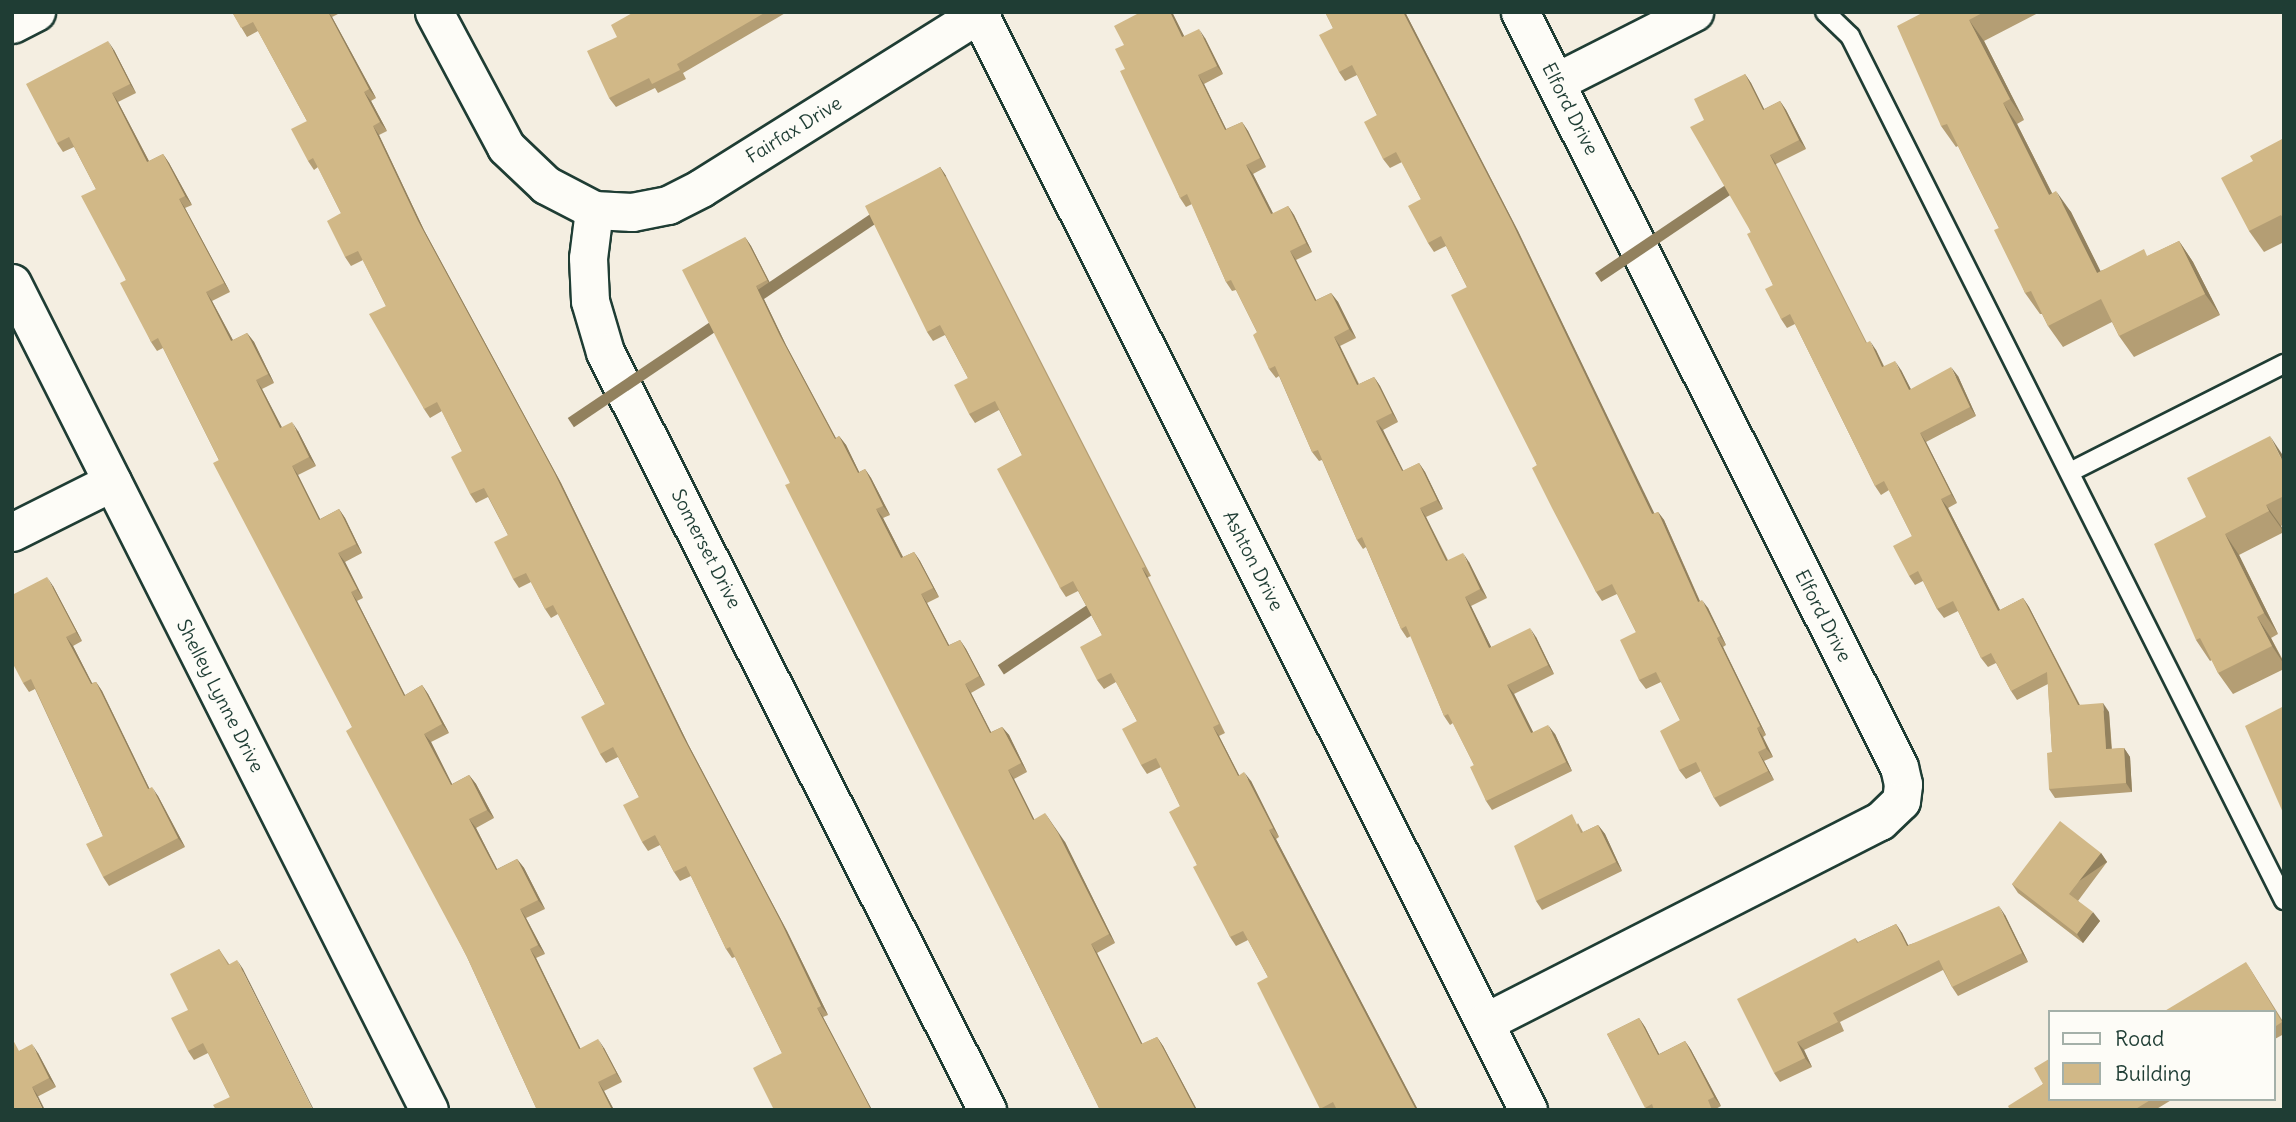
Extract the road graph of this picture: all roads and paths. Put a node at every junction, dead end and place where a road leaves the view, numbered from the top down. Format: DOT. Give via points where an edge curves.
graph roads {
  1 [pos="36,12"];
  2 [pos="435,12"];
  3 [pos="1520,12"];
  4 [pos="1694,12"];
  5 [pos="1825,12"];
  6 [pos="980,13"];
  7 [pos="12,24"];
  8 [pos="1556,82"];
  9 [pos="594,210"];
  10 [pos="12,283"];
  11 [pos="2284,363"];
  12 [pos="2070,472"];
  13 [pos="112,482"];
  14 [pos="12,532"];
  15 [pos="2284,900"];
  16 [pos="1485,1022"];
  17 [pos="429,1110"];
  18 [pos="987,1110"];
  19 [pos="1528,1110"];
  1 -- 7 [label="street"];
  2 -- 9 [label="street" via="506,147 546,185"];
  3 -- 8 [label="street, Elford Drive"];
  4 -- 8 [label="street"];
  5 -- 12 [label="lane" via="1850,36"];
  6 -- 9 [label="street, Fairfax Drive" via="668,205 632,212"];
  6 -- 16 [label="street, Ashton Drive"];
  8 -- 16 [label="street, Elford Drive" via="1899,767 1903,784 1900,801 1880,821"];
  9 -- 18 [label="street, Somerset Drive" via="588,258 590,301 605,352"];
  10 -- 13 [label="street, Shelley Lynne Drive"];
  11 -- 12 [label="lane"];
  12 -- 15 [label="lane"];
  13 -- 14 [label="street"];
  13 -- 17 [label="street, Shelley Lynne Drive"];
  16 -- 19 [label="street, Ashton Drive"];
}
